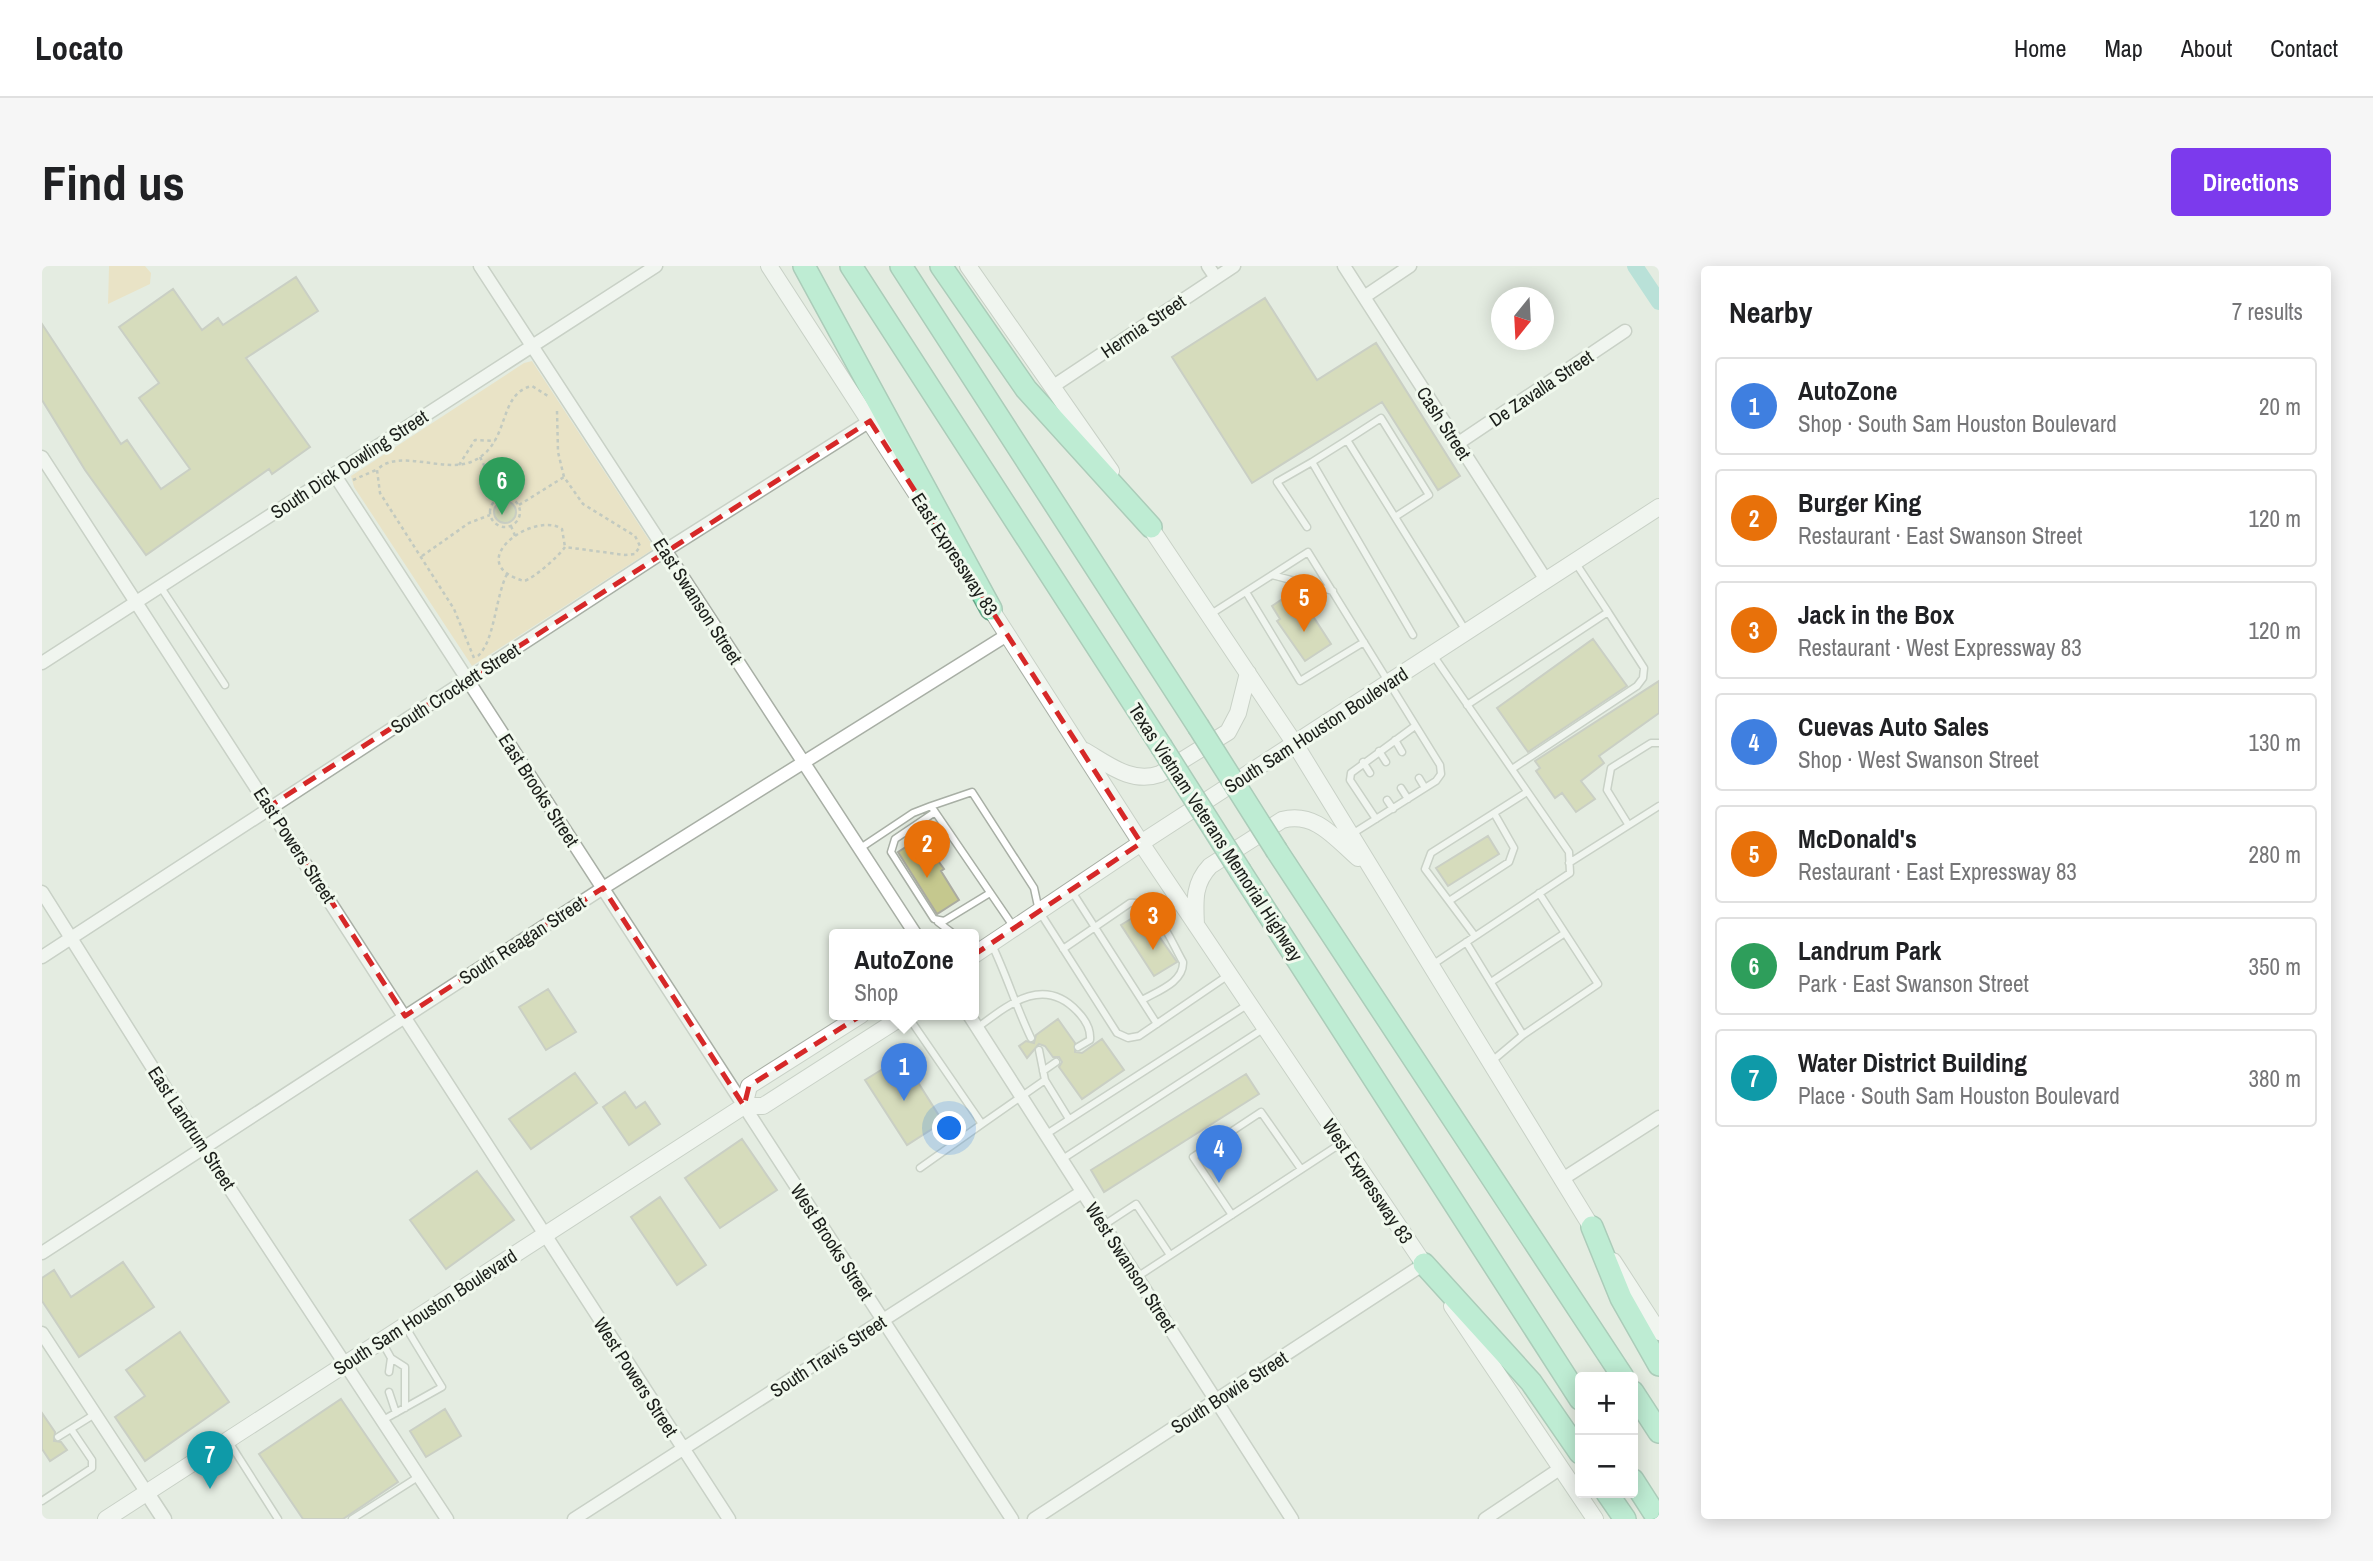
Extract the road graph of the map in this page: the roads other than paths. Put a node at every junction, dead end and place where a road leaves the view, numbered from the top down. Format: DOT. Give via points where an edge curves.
graph roads {
  1 [pos="480,266"];
  2 [pos="656,266"];
  3 [pos="769,266"];
  4 [pos="804,266"];
  5 [pos="852,266"];
  6 [pos="901,266"];
  7 [pos="941,266"];
  8 [pos="968,266"];
  9 [pos="1208,266"];
  10 [pos="1234,266"];
  11 [pos="1343,266"];
  12 [pos="1410,266"];
  13 [pos="1216,278"];
  14 [pos="1364,297"];
  15 [pos="1625,331"];
  16 [pos="532,346"];
  17 [pos="1052,387"];
  18 [pos="870,421"];
  19 [pos="1347,440"];
  20 [pos="1457,444"];
  21 [pos="42,457"];
  22 [pos="1312,462"];
  23 [pos="334,474"];
  24 [pos="1659,507"];
  25 [pos="1395,517"];
  26 [pos="1151,527"];
  27 [pos="1307,527"];
  28 [pos="666,550"];
  29 [pos="1575,562"];
  30 [pos="1272,575"];
  31 [pos="1546,580"];
  32 [pos="160,586"];
  33 [pos="1246,592"];
  34 [pos="1333,592"];
  35 [pos="136,601"];
  36 [pos="990,609"];
  37 [pos="1608,612"];
  38 [pos="1209,615"];
  39 [pos="1467,632"];
  40 [pos="1007,635"];
  41 [pos="1413,635"];
  42 [pos="1364,642"];
  43 [pos="1433,654"];
  44 [pos="42,663"];
  45 [pos="1248,673"];
  46 [pos="468,680"];
  47 [pos="1389,683"];
  48 [pos="225,685"];
  49 [pos="1467,705"];
  50 [pos="1415,726"];
  51 [pos="1395,740"];
  52 [pos="1659,743"];
  53 [pos="1295,744"];
  54 [pos="1083,750"];
  55 [pos="1379,751"];
  56 [pos="1402,752"];
  57 [pos="1363,762"];
  58 [pos="1386,762"];
  59 [pos="802,763"];
  60 [pos="1511,769"];
  61 [pos="1370,773"];
  62 [pos="1419,778"];
  63 [pos="1401,788"];
  64 [pos="1425,788"];
  65 [pos="1527,792"];
  66 [pos="1408,799"];
  67 [pos="1387,800"];
  68 [pos="270,806"];
  69 [pos="1659,806"];
  70 [pos="933,809"];
  71 [pos="1393,809"];
  72 [pos="1494,813"];
  73 [pos="1376,819"];
  74 [pos="1628,824"];
  75 [pos="1350,835"];
  76 [pos="1141,843"];
  77 [pos="859,849"];
  78 [pos="1569,863"];
  79 [pos="1371,869"];
  80 [pos="603,888"];
  81 [pos="1071,890"];
  82 [pos="42,892"];
  83 [pos="990,893"];
  84 [pos="1539,893"];
  85 [pos="1449,901"];
  86 [pos="1039,911"];
  87 [pos="938,922"];
  88 [pos="1196,926"];
  89 [pos="1014,928"];
  90 [pos="1096,928"];
  91 [pos="912,929"];
  92 [pos="947,929"];
  93 [pos="1565,933"];
  94 [pos="1475,936"];
  95 [pos="72,937"];
  96 [pos="1466,942"];
  97 [pos="1063,949"];
  98 [pos="979,950"];
  99 [pos="42,957"];
  100 [pos="1430,966"];
  101 [pos="1229,975"];
  102 [pos="1491,982"];
  103 [pos="1142,1000"];
  104 [pos="1013,1001"];
  105 [pos="1248,1004"];
  106 [pos="405,1016"];
  107 [pos="853,1020"];
  108 [pos="898,1020"];
  109 [pos="909,1020"];
  110 [pos="972,1020"];
  111 [pos="1157,1024"];
  112 [pos="977,1028"];
  113 [pos="1265,1028"];
  114 [pos="1523,1035"];
  115 [pos="1031,1038"];
  116 [pos="1078,1047"];
  117 [pos="1039,1050"];
  118 [pos="1056,1062"];
  119 [pos="1489,1063"];
  120 [pos="1043,1071"];
  121 [pos="1045,1080"];
  122 [pos="1021,1097"];
  123 [pos="744,1106"];
  124 [pos="1659,1116"];
  125 [pos="1069,1119"];
  126 [pos="982,1124"];
  127 [pos="1045,1135"];
  128 [pos="1342,1143"];
  129 [pos="203,1148"];
  130 [pos="1061,1160"];
  131 [pos="919,1168"];
  132 [pos="1301,1169"];
  133 [pos="1561,1180"];
  134 [pos="1082,1192"];
  135 [pos="1232,1215"];
  136 [pos="1104,1226"];
  137 [pos="1592,1227"];
  138 [pos="545,1235"];
  139 [pos="42,1253"];
  140 [pos="1170,1255"];
  141 [pos="1424,1264"];
  142 [pos="1137,1277"];
  143 [pos="883,1321"];
  144 [pos="405,1325"];
  145 [pos="1659,1332"];
  146 [pos="42,1333"];
  147 [pos="381,1340"];
  148 [pos="391,1358"];
  149 [pos="346,1363"];
  150 [pos="1659,1365"];
  151 [pos="1620,1372"];
  152 [pos="389,1373"];
  153 [pos="1575,1391"];
  154 [pos="389,1392"];
  155 [pos="1218,1400"];
  156 [pos="1638,1400"];
  157 [pos="405,1408"];
  158 [pos="396,1413"];
  159 [pos="95,1414"];
  160 [pos="383,1420"];
  161 [pos="71,1429"];
  162 [pos="1659,1432"];
  163 [pos="58,1437"];
  164 [pos="228,1440"];
  165 [pos="1575,1446"];
  166 [pos="682,1449"];
  167 [pos="1561,1468"];
  168 [pos="420,1476"];
  169 [pos="1638,1488"];
  170 [pos="147,1493"];
  171 [pos="1610,1498"];
  172 [pos="42,1501"];
  173 [pos="106,1519"];
  174 [pos="164,1519"];
  175 [pos="278,1519"];
  176 [pos="352,1519"];
  177 [pos="447,1519"];
  178 [pos="574,1519"];
  179 [pos="729,1519"];
  180 [pos="1012,1519"];
  181 [pos="1034,1519"];
  182 [pos="1292,1519"];
  183 [pos="1485,1519"];
  184 [pos="1595,1519"];
  185 [pos="1625,1519"];
  186 [pos="1658,1519"];
  1 -- 16 [label="street, East Swanson Street"];
  2 -- 16 [label="street, South Dick Dowling Street"];
  3 -- 18 [label="main road, East Expressway 83"];
  4 -- 36 [label="highway"];
  5 -- 153 [label="highway, Texas Vietnam Veterans Memorial Highway, bridge"];
  6 -- 151 [label="highway, bridge"];
  7 -- 26 [label="highway" via="1026,389"];
  8 -- 17 [label="main road"];
  9 -- 13 [label="street"];
  10 -- 13 [label="street, Hermia Street"];
  11 -- 14 [label="street, Cash Street"];
  12 -- 14 [label="street"];
  13 -- 17 [label="street, Hermia Street"];
  14 -- 20 [label="street, Cash Street"];
  15 -- 20 [label="street, De Zavalla Street"];
  16 -- 23 [label="street, South Dick Dowling Street"];
  16 -- 28 [label="street, East Swanson Street"];
  17 -- 26 [label="main road"];
  18 -- 28 [label="street, South Crockett Street"];
  18 -- 36 [label="main road, East Expressway 83"];
  19 -- 22 [label="lane"];
  19 -- 25 [label="lane"];
  19 -- 25 [label="lane" via="1381,418 1429,495"];
  20 -- 31 [label="street, Cash Street"];
  21 -- 35 [label="street, East Powers Street"];
  22 -- 27 [label="lane" via="1277,482"];
  22 -- 41 [label="lane"];
  23 -- 32 [label="street, South Dick Dowling Street"];
  23 -- 46 [label="street, East Brooks Street"];
  24 -- 29 [label="main road, South Sam Houston Boulevard"];
  25 -- 39 [label="lane"];
  26 -- 38 [label="main road"];
  28 -- 46 [label="street, South Crockett Street"];
  28 -- 59 [label="street, East Swanson Street"];
  29 -- 31 [label="main road, South Sam Houston Boulevard"];
  29 -- 37 [label="lane"];
  30 -- 33 [label="lane"];
  30 -- 34 [label="lane"];
  30 -- 34 [label="lane" via="1308,552"];
  31 -- 39 [label="main road, South Sam Houston Boulevard"];
  32 -- 35 [label="street, South Dick Dowling Street"];
  32 -- 48 [label="lane"];
  33 -- 38 [label="lane"];
  33 -- 42 [label="lane" via="1300,681"];
  34 -- 42 [label="lane"];
  35 -- 44 [label="street, South Dick Dowling Street"];
  35 -- 68 [label="street, East Powers Street"];
  36 -- 40 [label="main road, East Expressway 83"];
  37 -- 49 [label="lane"];
  37 -- 60 [label="lane" via="1644,668 1643,678"];
  38 -- 45 [label="main road"];
  39 -- 43 [label="main road, South Sam Houston Boulevard"];
  40 -- 54 [label="main road, East Expressway 83"];
  40 -- 59 [label="street, South Reagan Street"];
  42 -- 47 [label="lane"];
  43 -- 47 [label="main road, South Sam Houston Boulevard"];
  43 -- 49 [label="lane"];
  45 -- 53 [label="main road"];
  45 -- 54 [label="main road" via="1228,732 1160,774 1149,778 1129,775"];
  46 -- 68 [label="street, South Crockett Street"];
  46 -- 80 [label="street, East Brooks Street"];
  47 -- 50 [label="lane"];
  47 -- 53 [label="main road, South Sam Houston Boulevard"];
  49 -- 60 [label="lane"];
  50 -- 51 [label="lane"];
  50 -- 64 [label="lane" via="1440,765 1441,774"];
  51 -- 55 [label="lane"];
  51 -- 56 [label="lane"];
  52 -- 74 [label="lane" via="1651,743 1611,768 1606,790"];
  53 -- 75 [label="main road"];
  53 -- 76 [label="main road, South Sam Houston Boulevard"];
  54 -- 76 [label="main road, East Expressway 83"];
  55 -- 57 [label="lane"];
  55 -- 58 [label="lane"];
  57 -- 61 [label="lane"];
  57 -- 73 [label="lane" via="1355,767 1350,780"];
  59 -- 77 [label="street, East Swanson Street"];
  59 -- 80 [label="street, South Reagan Street"];
  60 -- 65 [label="lane"];
  62 -- 64 [label="lane"];
  63 -- 66 [label="lane"];
  64 -- 66 [label="lane"];
  65 -- 72 [label="lane"];
  65 -- 78 [label="lane" via="1569,852"];
  66 -- 71 [label="lane"];
  67 -- 71 [label="lane"];
  68 -- 95 [label="street, South Crockett Street"];
  68 -- 106 [label="street, East Powers Street"];
  69 -- 74 [label="lane"];
  70 -- 77 [label="lane" via="913,813"];
  70 -- 83 [label="lane"];
  70 -- 86 [label="lane" via="972,792 1034,888"];
  70 -- 87 [label="lane" via="895,839 891,852"];
  71 -- 73 [label="lane"];
  72 -- 85 [label="lane" via="1514,848 1512,855"];
  72 -- 85 [label="lane" via="1427,860 1425,869"];
  73 -- 75 [label="lane"];
  74 -- 78 [label="lane"];
  75 -- 79 [label="main road"];
  76 -- 81 [label="main road, South Sam Houston Boulevard"];
  76 -- 88 [label="main road, West Expressway 83"];
  77 -- 91 [label="street, East Swanson Street"];
  78 -- 84 [label="lane" via="1570,873"];
  79 -- 88 [label="main road" via="1312,820 1282,820 1201,876 1195,895"];
  79 -- 100 [label="main road"];
  80 -- 106 [label="street, South Reagan Street"];
  80 -- 123 [label="street, East Brooks Street"];
  81 -- 86 [label="main road, South Sam Houston Boulevard"];
  81 -- 90 [label="lane"];
  82 -- 95 [label="street, East Landrum Street"];
  83 -- 87 [label="lane"];
  83 -- 89 [label="lane"];
  84 -- 93 [label="lane"];
  84 -- 94 [label="lane"];
  85 -- 94 [label="lane"];
  86 -- 89 [label="main road, South Sam Houston Boulevard"];
  86 -- 97 [label="lane"];
  87 -- 92 [label="lane"];
  88 -- 101 [label="main road, West Expressway 83"];
  89 -- 98 [label="main road, South Sam Houston Boulevard"];
  90 -- 97 [label="lane"];
  90 -- 103 [label="lane"];
  90 -- 103 [label="lane" via="1130,903 1150,907 1183,962 1183,970 1180,977"];
  93 -- 102 [label="lane"];
  93 -- 114 [label="lane" via="1598,984"];
  94 -- 96 [label="lane"];
  95 -- 99 [label="street, South Crockett Street"];
  95 -- 129 [label="street, East Landrum Street"];
  96 -- 100 [label="lane"];
  96 -- 102 [label="lane"];
  97 -- 111 [label="lane" via="1117,1033 1139,1036"];
  98 -- 104 [label="lane" via="1012,987"];
  100 -- 119 [label="main road"];
  101 -- 105 [label="main road, West Expressway 83"];
  101 -- 111 [label="lane"];
  102 -- 114 [label="lane"];
  103 -- 111 [label="lane"];
  104 -- 112 [label="lane"];
  104 -- 115 [label="lane"];
  104 -- 116 [label="lane" via="1040,992 1064,1000 1078,1011 1091,1033 1090,1040"];
  105 -- 113 [label="main road, West Expressway 83"];
  105 -- 125 [label="lane"];
  106 -- 129 [label="street, South Reagan Street"];
  106 -- 138 [label="street, East Powers Street"];
  107 -- 123 [label="main road, South Sam Houston Boulevard" via="749,1086"];
  108 -- 123 [label="main road, South Sam Houston Boulevard" via="763,1106"];
  109 -- 126 [label="lane"];
  110 -- 112 [label="street, West Swanson Street"];
  112 -- 122 [label="street, West Swanson Street"];
  113 -- 128 [label="main road, West Expressway 83"];
  113 -- 130 [label="lane"];
  114 -- 119 [label="lane"];
  117 -- 120 [label="lane"];
  118 -- 120 [label="lane"];
  119 -- 133 [label="main road"];
  120 -- 121 [label="lane"];
  121 -- 122 [label="lane"];
  121 -- 125 [label="lane"];
  122 -- 126 [label="lane"];
  122 -- 127 [label="street, West Swanson Street"];
  123 -- 138 [label="main road, South Sam Houston Boulevard"];
  123 -- 143 [label="street, West Brooks Street"];
  124 -- 133 [label="street"];
  125 -- 127 [label="lane"];
  126 -- 131 [label="lane"];
  127 -- 130 [label="street, West Swanson Street"];
  128 -- 132 [label="lane"];
  128 -- 141 [label="main road, West Expressway 83"];
  129 -- 139 [label="street, South Reagan Street"];
  129 -- 149 [label="street, East Landrum Street"];
  130 -- 134 [label="street, West Swanson Street"];
  132 -- 135 [label="lane"];
  132 -- 135 [label="lane" via="1261,1112 1193,1157"];
  133 -- 137 [label="main road"];
  134 -- 136 [label="street, West Swanson Street"];
  134 -- 143 [label="street, South Travis Street"];
  135 -- 140 [label="lane"];
  136 -- 140 [label="lane" via="1136,1204"];
  136 -- 142 [label="street, West Swanson Street"];
  137 -- 145 [label="main road"];
  137 -- 150 [label="highway" via="1621,1298"];
  138 -- 144 [label="main road, South Sam Houston Boulevard"];
  138 -- 166 [label="street, West Powers Street"];
  140 -- 142 [label="lane"];
  141 -- 155 [label="street, South Bowie Street"];
  141 -- 165 [label="highway" via="1531,1382"];
  141 -- 167 [label="main road, West Expressway 83"];
  142 -- 155 [label="street, West Swanson Street"];
  143 -- 166 [label="street, South Travis Street"];
  143 -- 180 [label="street, West Brooks Street"];
  144 -- 147 [label="main road, South Sam Houston Boulevard"];
  144 -- 157 [label="lane" via="442,1387"];
  146 -- 159 [label="street"];
  147 -- 148 [label="lane"];
  147 -- 149 [label="main road, South Sam Houston Boulevard"];
  148 -- 152 [label="lane"];
  148 -- 157 [label="lane" via="405,1367"];
  149 -- 160 [label="street, East Landrum Street"];
  149 -- 164 [label="main road, South Sam Houston Boulevard"];
  154 -- 158 [label="lane"];
  155 -- 181 [label="street, South Bowie Street"];
  155 -- 182 [label="street, West Swanson Street"];
  156 -- 162 [label="highway"];
  157 -- 158 [label="lane"];
  158 -- 160 [label="lane"];
  159 -- 161 [label="lane"];
  159 -- 170 [label="street"];
  160 -- 168 [label="street, East Landrum Street"];
  161 -- 163 [label="lane"];
  161 -- 172 [label="lane" via="92,1460 92,1468"];
  164 -- 170 [label="main road, South Sam Houston Boulevard"];
  164 -- 175 [label="lane"];
  166 -- 178 [label="street, South Travis Street"];
  166 -- 179 [label="street, West Powers Street"];
  167 -- 183 [label="street"];
  167 -- 184 [label="main road, West Expressway 83"];
  168 -- 176 [label="lane"];
  168 -- 177 [label="street, East Landrum Street"];
  169 -- 186 [label="highway"];
  170 -- 173 [label="main road, South Sam Houston Boulevard"];
  170 -- 174 [label="street"];
  171 -- 185 [label="highway"];
}
